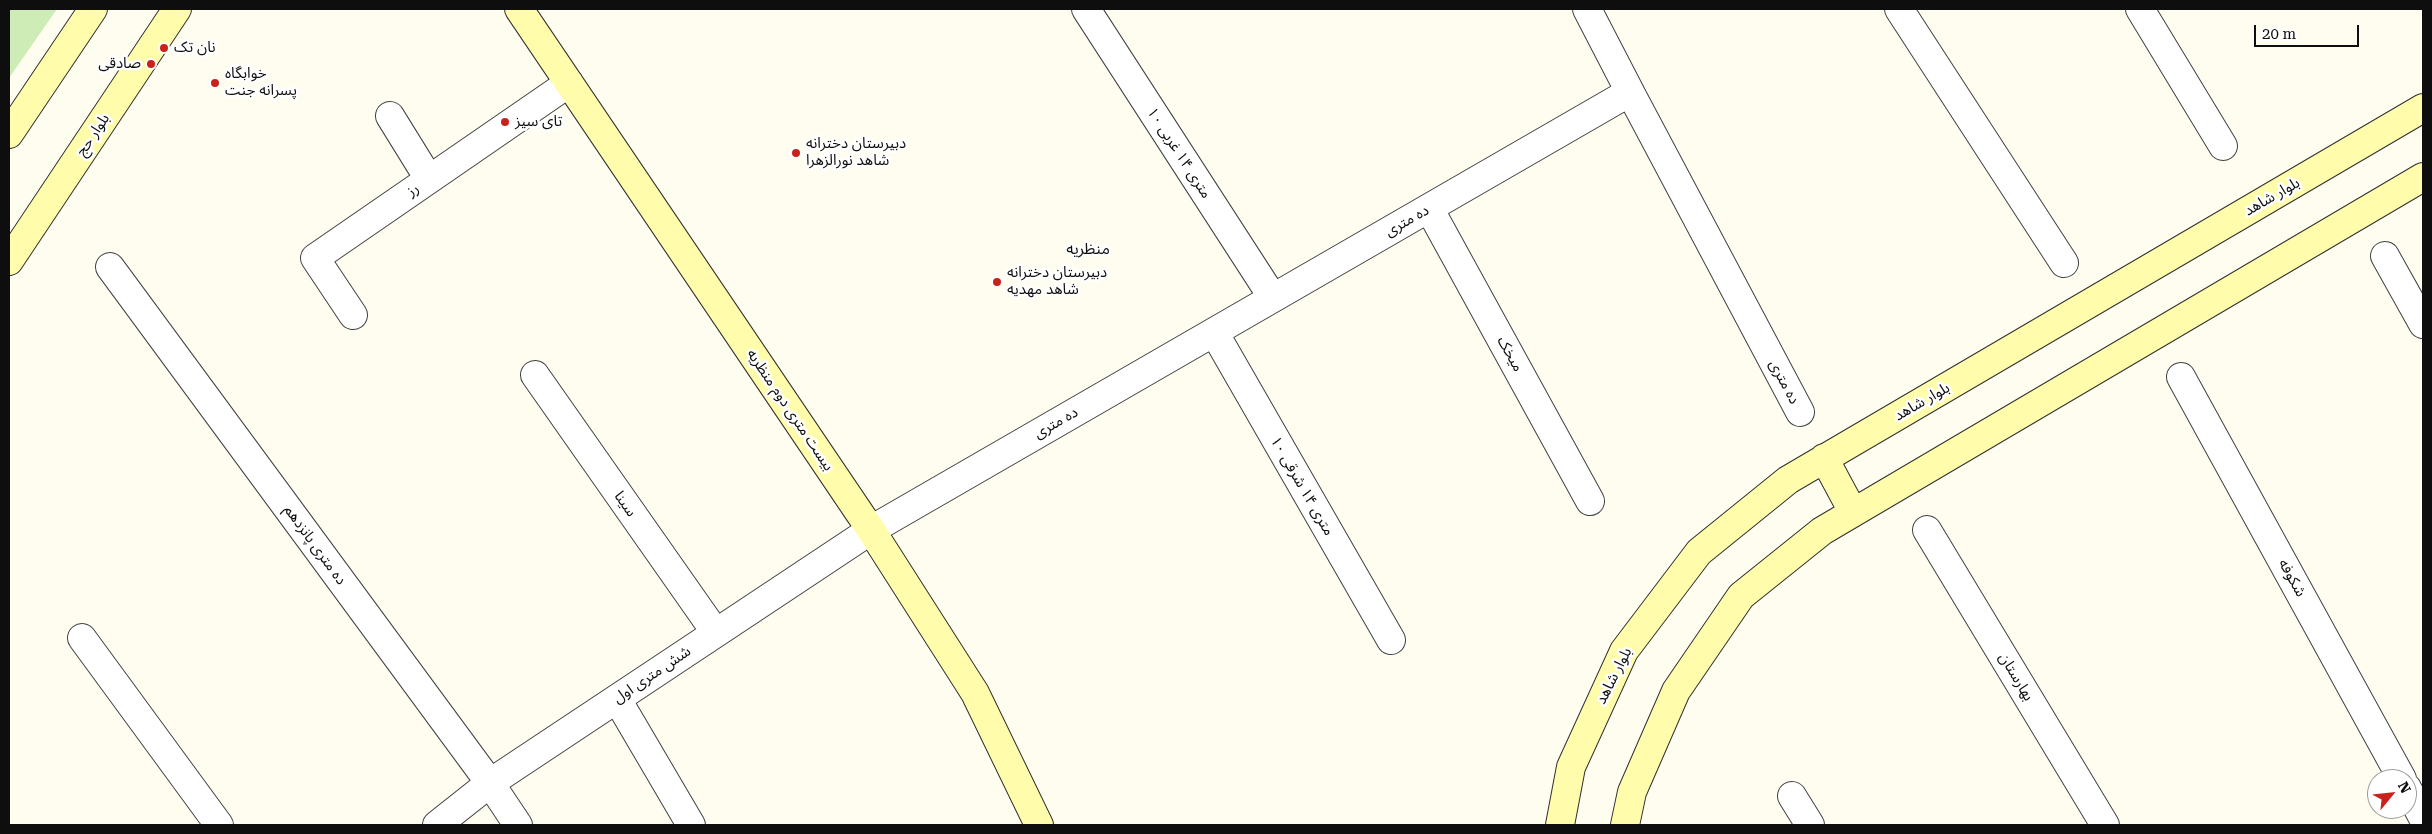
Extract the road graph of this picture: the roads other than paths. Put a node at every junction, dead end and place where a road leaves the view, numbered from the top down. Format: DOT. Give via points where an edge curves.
graph roads {
  1 [pos="93,9"];
  2 [pos="177,9"];
  3 [pos="519,9"];
  4 [pos="1086,9"];
  5 [pos="1587,9"];
  6 [pos="1899,9"];
  7 [pos="2140,9"];
  8 [pos="569,83"];
  9 [pos="1630,92"];
  10 [pos="2423,108"];
  11 [pos="390,116"];
  12 [pos="9,134"];
  13 [pos="2223,146"];
  14 [pos="2423,177"];
  15 [pos="429,179"];
  16 [pos="1429,208"];
  17 [pos="2385,256"];
  18 [pos="9,261"];
  19 [pos="2064,263"];
  20 [pos="110,267"];
  21 [pos="1273,298"];
  22 [pos="353,315"];
  23 [pos="2423,324"];
  24 [pos="1214,332"];
  25 [pos="535,375"];
  26 [pos="2182,377"];
  27 [pos="1800,412"];
  28 [pos="1824,458"];
  29 [pos="1590,501"];
  30 [pos="1853,512"];
  31 [pos="871,530"];
  32 [pos="1927,530"];
  33 [pos="716,633"];
  34 [pos="82,638"];
  35 [pos="1391,640"];
  36 [pos="617,699"];
  37 [pos="2397,769"];
  38 [pos="490,783"];
  39 [pos="1792,796"];
  40 [pos="2417,807"];
  41 [pos="2423,818"];
  42 [pos="219,825"];
  43 [pos="436,825"];
  44 [pos="518,825"];
  45 [pos="690,825"];
  46 [pos="1039,825"];
  47 [pos="1560,825"];
  48 [pos="1625,825"];
  49 [pos="1810,825"];
  50 [pos="2105,825"];
  1 -- 12 [label="main road"];
  2 -- 18 [label="main road, بلوار حج"];
  3 -- 8 [label="main road, بیست متری دوم منظریه"];
  4 -- 21 [label="street, ۱۰ متری ۱۴ غربی"];
  5 -- 9 [label="street"];
  6 -- 19 [label="street"];
  7 -- 13 [label="street"];
  8 -- 15 [label="street, رز"];
  8 -- 31 [label="main road, بیست متری دوم منظریه"];
  9 -- 16 [label="street, ده متری"];
  9 -- 27 [label="street, ده متری"];
  10 -- 28 [label="main road, بلوار شاهد"];
  11 -- 15 [label="street"];
  14 -- 30 [label="main road"];
  15 -- 22 [label="street, رز" via="315,258"];
  16 -- 21 [label="street, ده متری"];
  16 -- 29 [label="street, میخک"];
  17 -- 23 [label="street"];
  20 -- 38 [label="street, ده متری پانزدهم"];
  21 -- 24 [label="street, ده متری"];
  24 -- 31 [label="street, ده متری"];
  24 -- 35 [label="street, ۱۰ متری ۱۴ شرقی"];
  25 -- 33 [label="street, سینا"];
  26 -- 37 [label="street, شکوفه"];
  28 -- 30 [label="main road"];
  28 -- 47 [label="main road, بلوار شاهد" via="1788,480 1699,552 1624,651 1571,767"];
  30 -- 48 [label="main road" via="1822,531 1741,596 1676,691 1632,792"];
  31 -- 33 [label="street, شش متری اول"];
  31 -- 46 [label="main road, بیست متری دوم منظریه" via="975,693"];
  32 -- 50 [label="street, بهارستان"];
  33 -- 36 [label="street, شش متری اول"];
  34 -- 42 [label="street"];
  36 -- 38 [label="street, شش متری اول"];
  36 -- 45 [label="street"];
  38 -- 43 [label="street, شش متری اول"];
  38 -- 44 [label="street, ده متری پانزدهم"];
  39 -- 49 [label="street"];
  40 -- 41 [label="street"];
}
